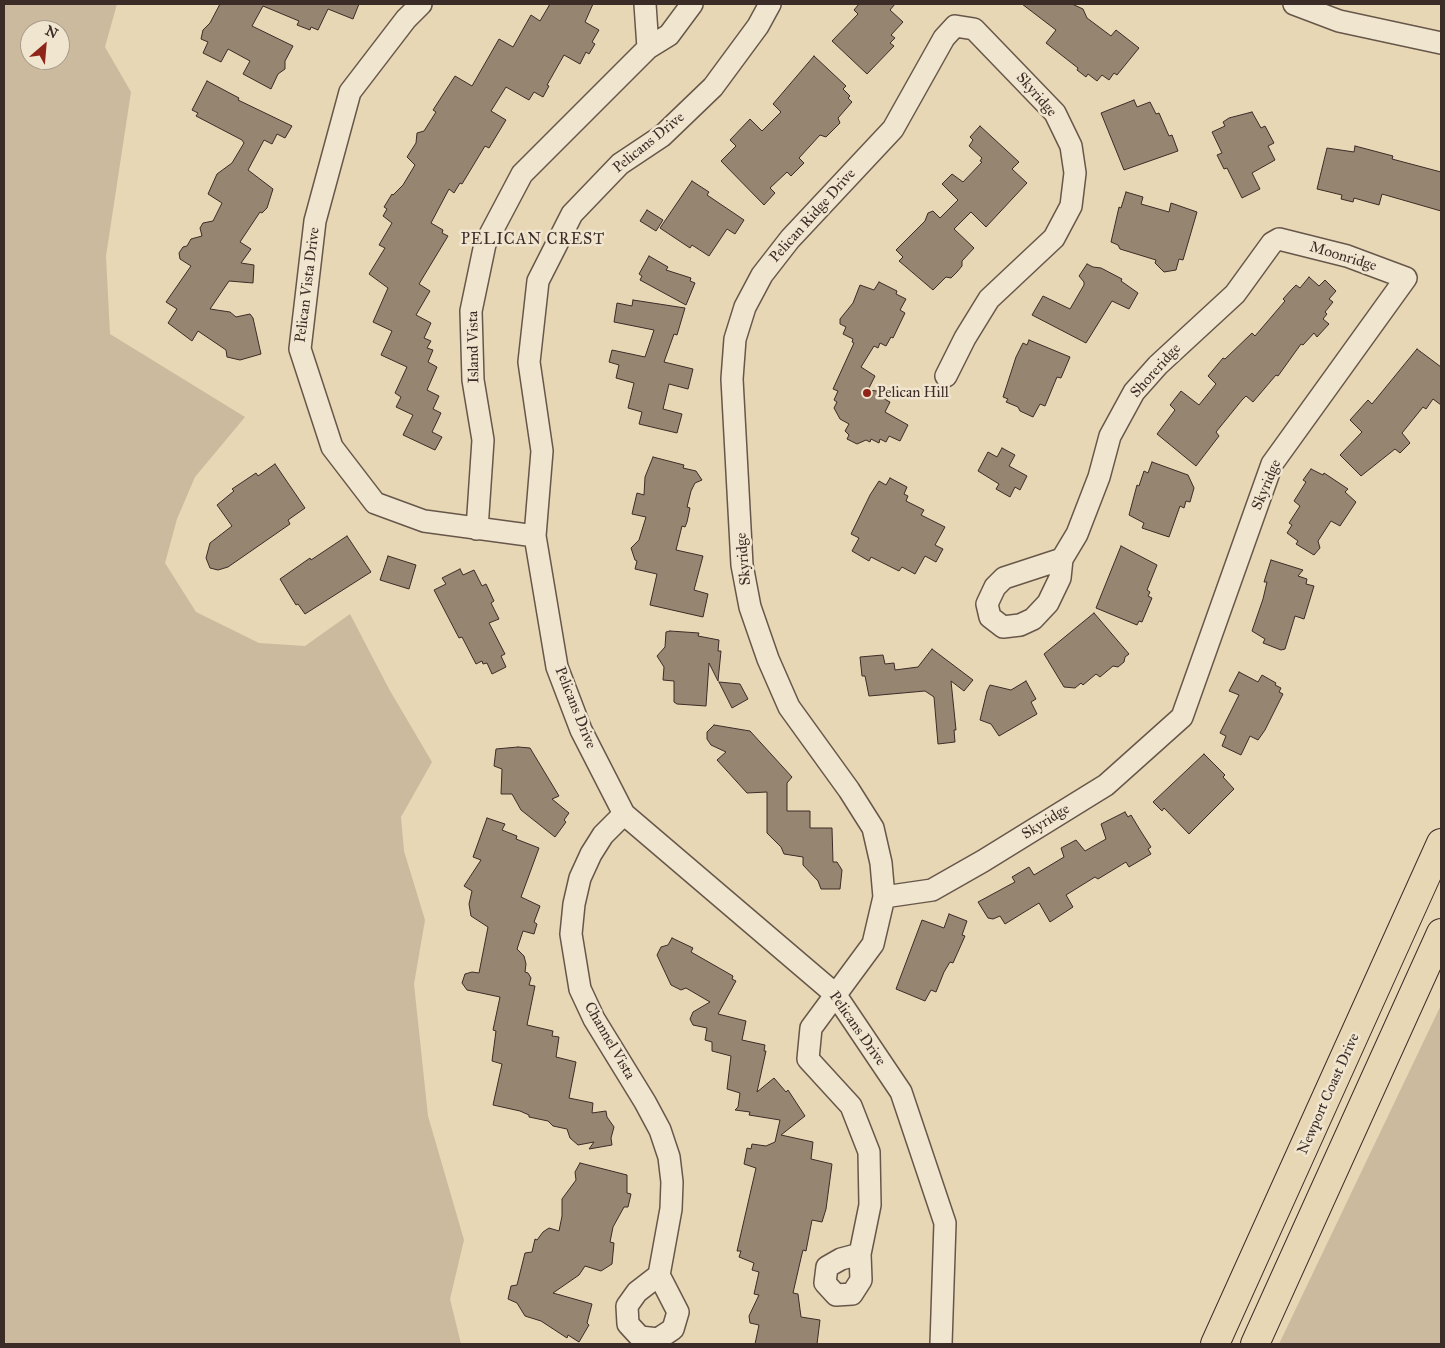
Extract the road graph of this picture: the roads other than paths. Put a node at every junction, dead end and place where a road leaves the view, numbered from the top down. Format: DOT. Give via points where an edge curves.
graph roads {
  1 [pos="421,4"];
  2 [pos="644,4"];
  3 [pos="692,4"];
  4 [pos="770,4"];
  5 [pos="1294,4"];
  6 [pos="944,38"];
  7 [pos="1441,43"];
  8 [pos="648,48"];
  9 [pos="1279,239"];
  10 [pos="1406,278"];
  11 [pos="946,376"];
  12 [pos="734,444"];
  13 [pos="477,529"];
  14 [pos="535,536"];
  15 [pos="1062,560"];
  16 [pos="624,814"];
  17 [pos="1441,843"];
  18 [pos="884,897"];
  19 [pos="1441,933"];
  20 [pos="835,994"];
  21 [pos="860,1254"];
  22 [pos="658,1275"];
  23 [pos="940,1344"];
  24 [pos="1215,1344"];
  25 [pos="1255,1344"];
  1 -- 13 [label="street, Pelican Vista Drive" via="350,92 315,221 300,349 332,447 375,503 424,521"];
  2 -- 8 [label="street"];
  3 -- 8 [label="street, Island Vista" via="668,35"];
  4 -- 14 [label="street, Pelicans Drive" via="758,26 713,87 662,136 620,164 572,214 538,281 530,362 542,451"];
  5 -- 7 [label="street" via="1339,21"];
  6 -- 11 [label="street, Skyridge" via="955,26 974,28 1011,66 1056,113 1071,146 1075,173 1071,206 1054,238 989,299"];
  6 -- 12 [label="street, Pelican Ridge Drive" via="893,129 790,239 762,275 745,308 735,339 732,379"];
  8 -- 13 [label="street, Island Vista" via="522,174 485,244 471,311 473,380 483,440"];
  9 -- 10 [label="street, Moonridge" via="1347,256"];
  9 -- 15 [label="street, Shoreridge" via="1272,243 1235,294 1158,365 1134,392 1110,436 1078,534"];
  10 -- 18 [label="street, Skyridge" via="1272,464 1182,717 1106,786 983,861 932,890"];
  12 -- 18 [label="street, Skyridge" via="742,565 750,608 788,707 873,828"];
  13 -- 14 [label="street, Pelican Vista Drive"];
  14 -- 16 [label="street, Pelicans Drive" via="557,668 581,730"];
  16 -- 20 [label="street, Pelicans Drive"];
  16 -- 22 [label="street, Channel Vista" via="603,835 580,878 572,934 580,989 594,1019 646,1102 669,1157 671,1210"];
  17 -- 24 [label="main road, Newport Coast Drive"];
  18 -- 20 [label="street" via="873,944"];
  19 -- 25 [label="main road"];
  20 -- 21 [label="street" via="811,1028 808,1059 851,1106 869,1152 870,1205"];
  20 -- 23 [label="street, Pelicans Drive" via="901,1092 945,1223"];
}
